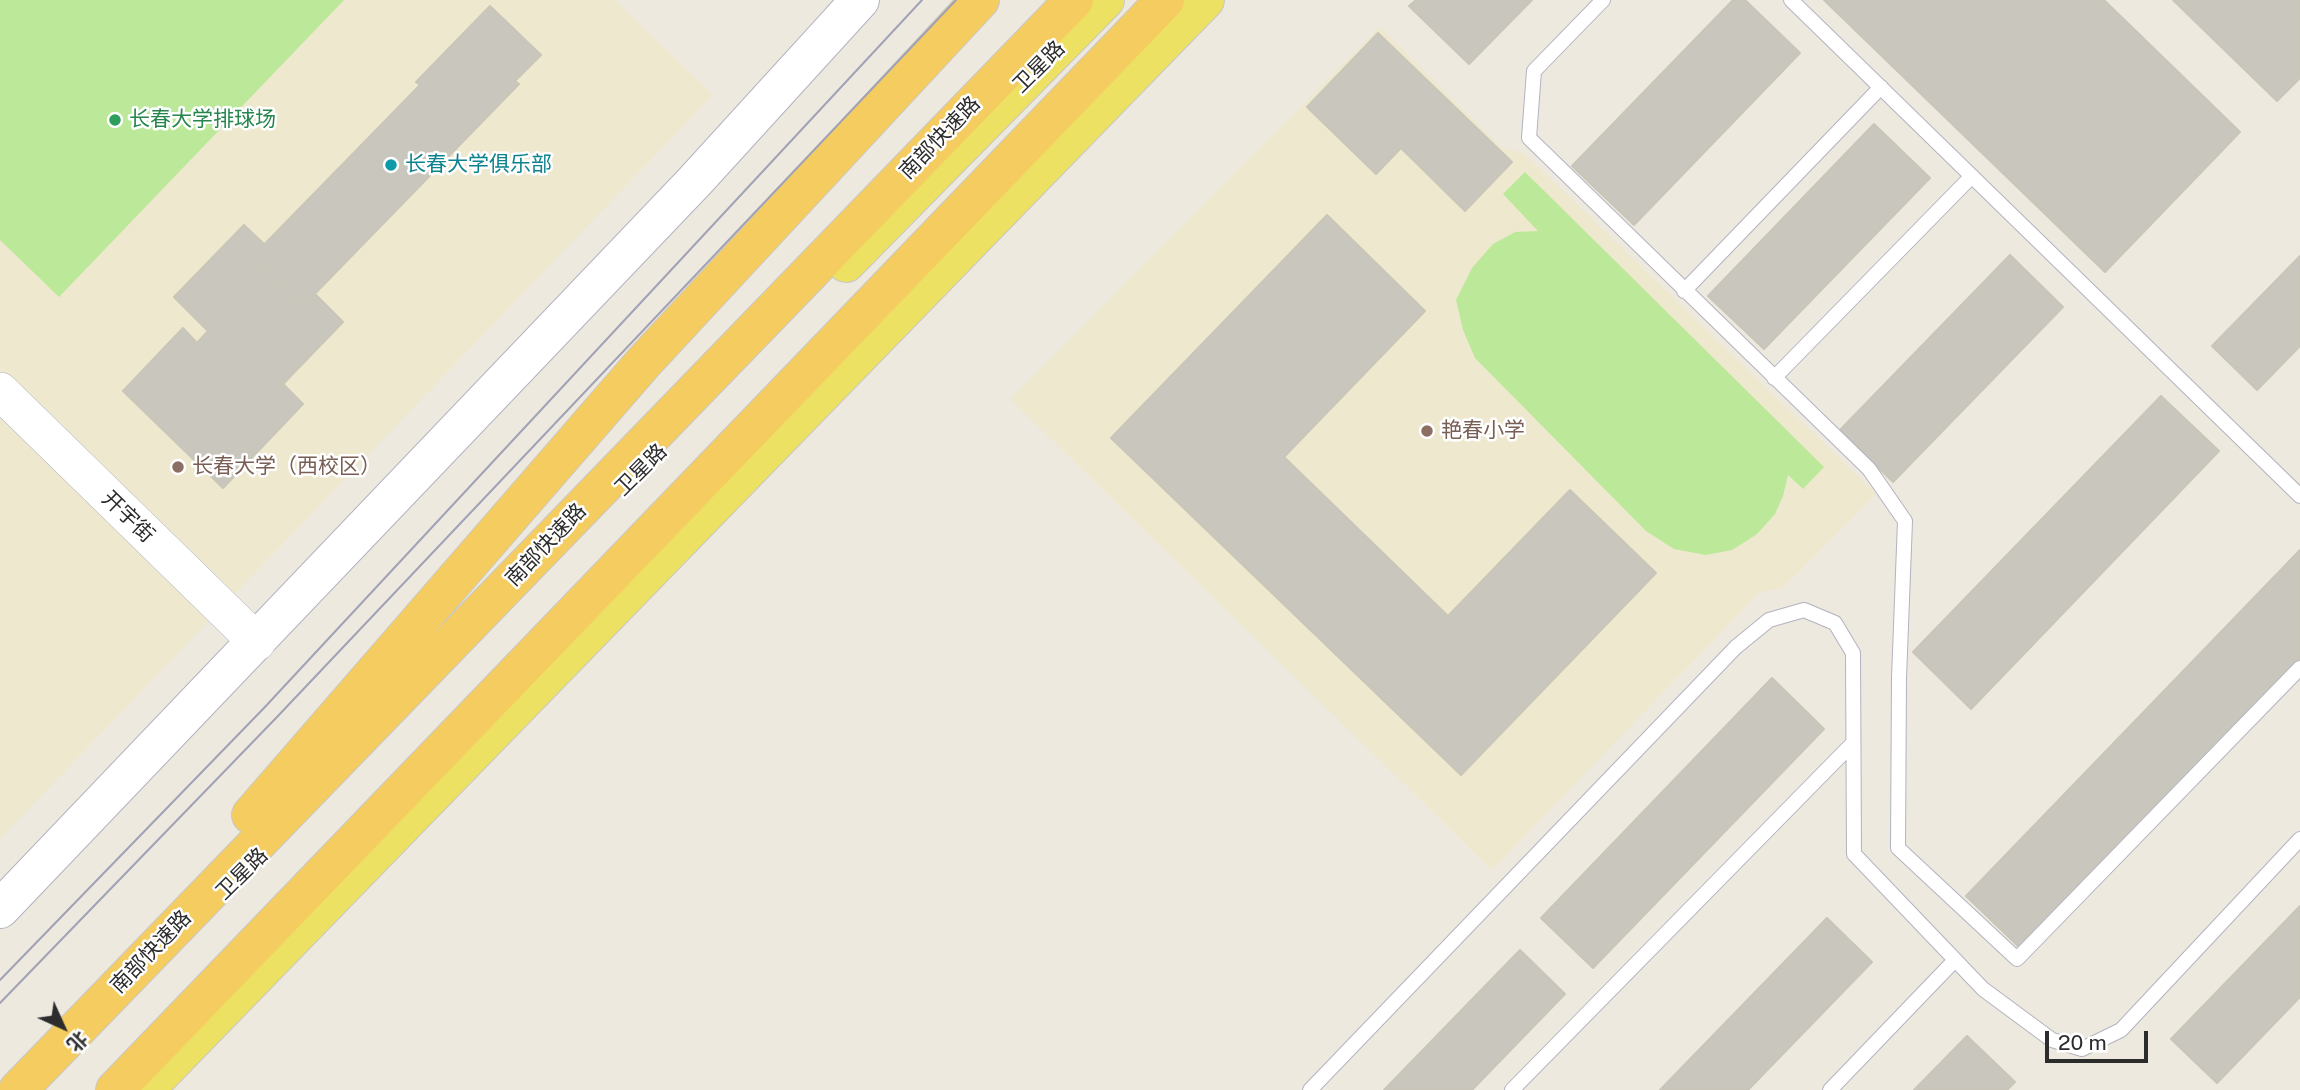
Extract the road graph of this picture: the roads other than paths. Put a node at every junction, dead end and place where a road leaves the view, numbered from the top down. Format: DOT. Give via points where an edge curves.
graph roads {
  1 [pos="860,0"];
  2 [pos="980,0"];
  3 [pos="1074,0"];
  4 [pos="1105,0"];
  5 [pos="1165,0"];
  6 [pos="1205,0"];
  7 [pos="1603,0"];
  8 [pos="1791,0"];
  9 [pos="1881,87"];
  10 [pos="1972,176"];
  11 [pos="1684,291"];
  12 [pos="1774,378"];
  13 [pos="0,391"];
  14 [pos="2300,496"];
  15 [pos="257,642"];
  16 [pos="2300,668"];
  17 [pos="1853,743"];
  18 [pos="2300,839"];
  19 [pos="0,909"];
  20 [pos="1955,960"];
  21 [pos="12,1090"];
  22 [pos="18,1090"];
  23 [pos="29,1090"];
  24 [pos="116,1090"];
  25 [pos="145,1090"];
  26 [pos="1310,1090"];
  27 [pos="1512,1090"];
  28 [pos="1830,1090"];
  1 -- 15 [label="main road" via="686,191"];
  2 -- 21 [label="highway" via="644,362"];
  3 -- 22 [label="highway, 南部快速路"];
  4 -- 23 [label="main road, 卫星路"];
  5 -- 24 [label="highway"];
  6 -- 25 [label="main road"];
  7 -- 11 [label="lane" via="1534,71 1529,138"];
  8 -- 9 [label="lane"];
  9 -- 10 [label="lane"];
  9 -- 11 [label="lane"];
  10 -- 12 [label="lane"];
  10 -- 14 [label="lane"];
  11 -- 12 [label="lane"];
  12 -- 16 [label="lane" via="1869,469 1905,521 1898,848 2017,959"];
  13 -- 15 [label="street, 开宇街"];
  15 -- 19 [label="main road"];
  17 -- 20 [label="lane" via="1854,854"];
  17 -- 26 [label="lane" via="1853,653 1835,623 1804,610 1769,620 1736,646"];
  17 -- 27 [label="lane"];
  18 -- 20 [label="lane" via="2121,1030 2082,1048 2052,1040 1983,989"];
  20 -- 28 [label="lane"];
}
